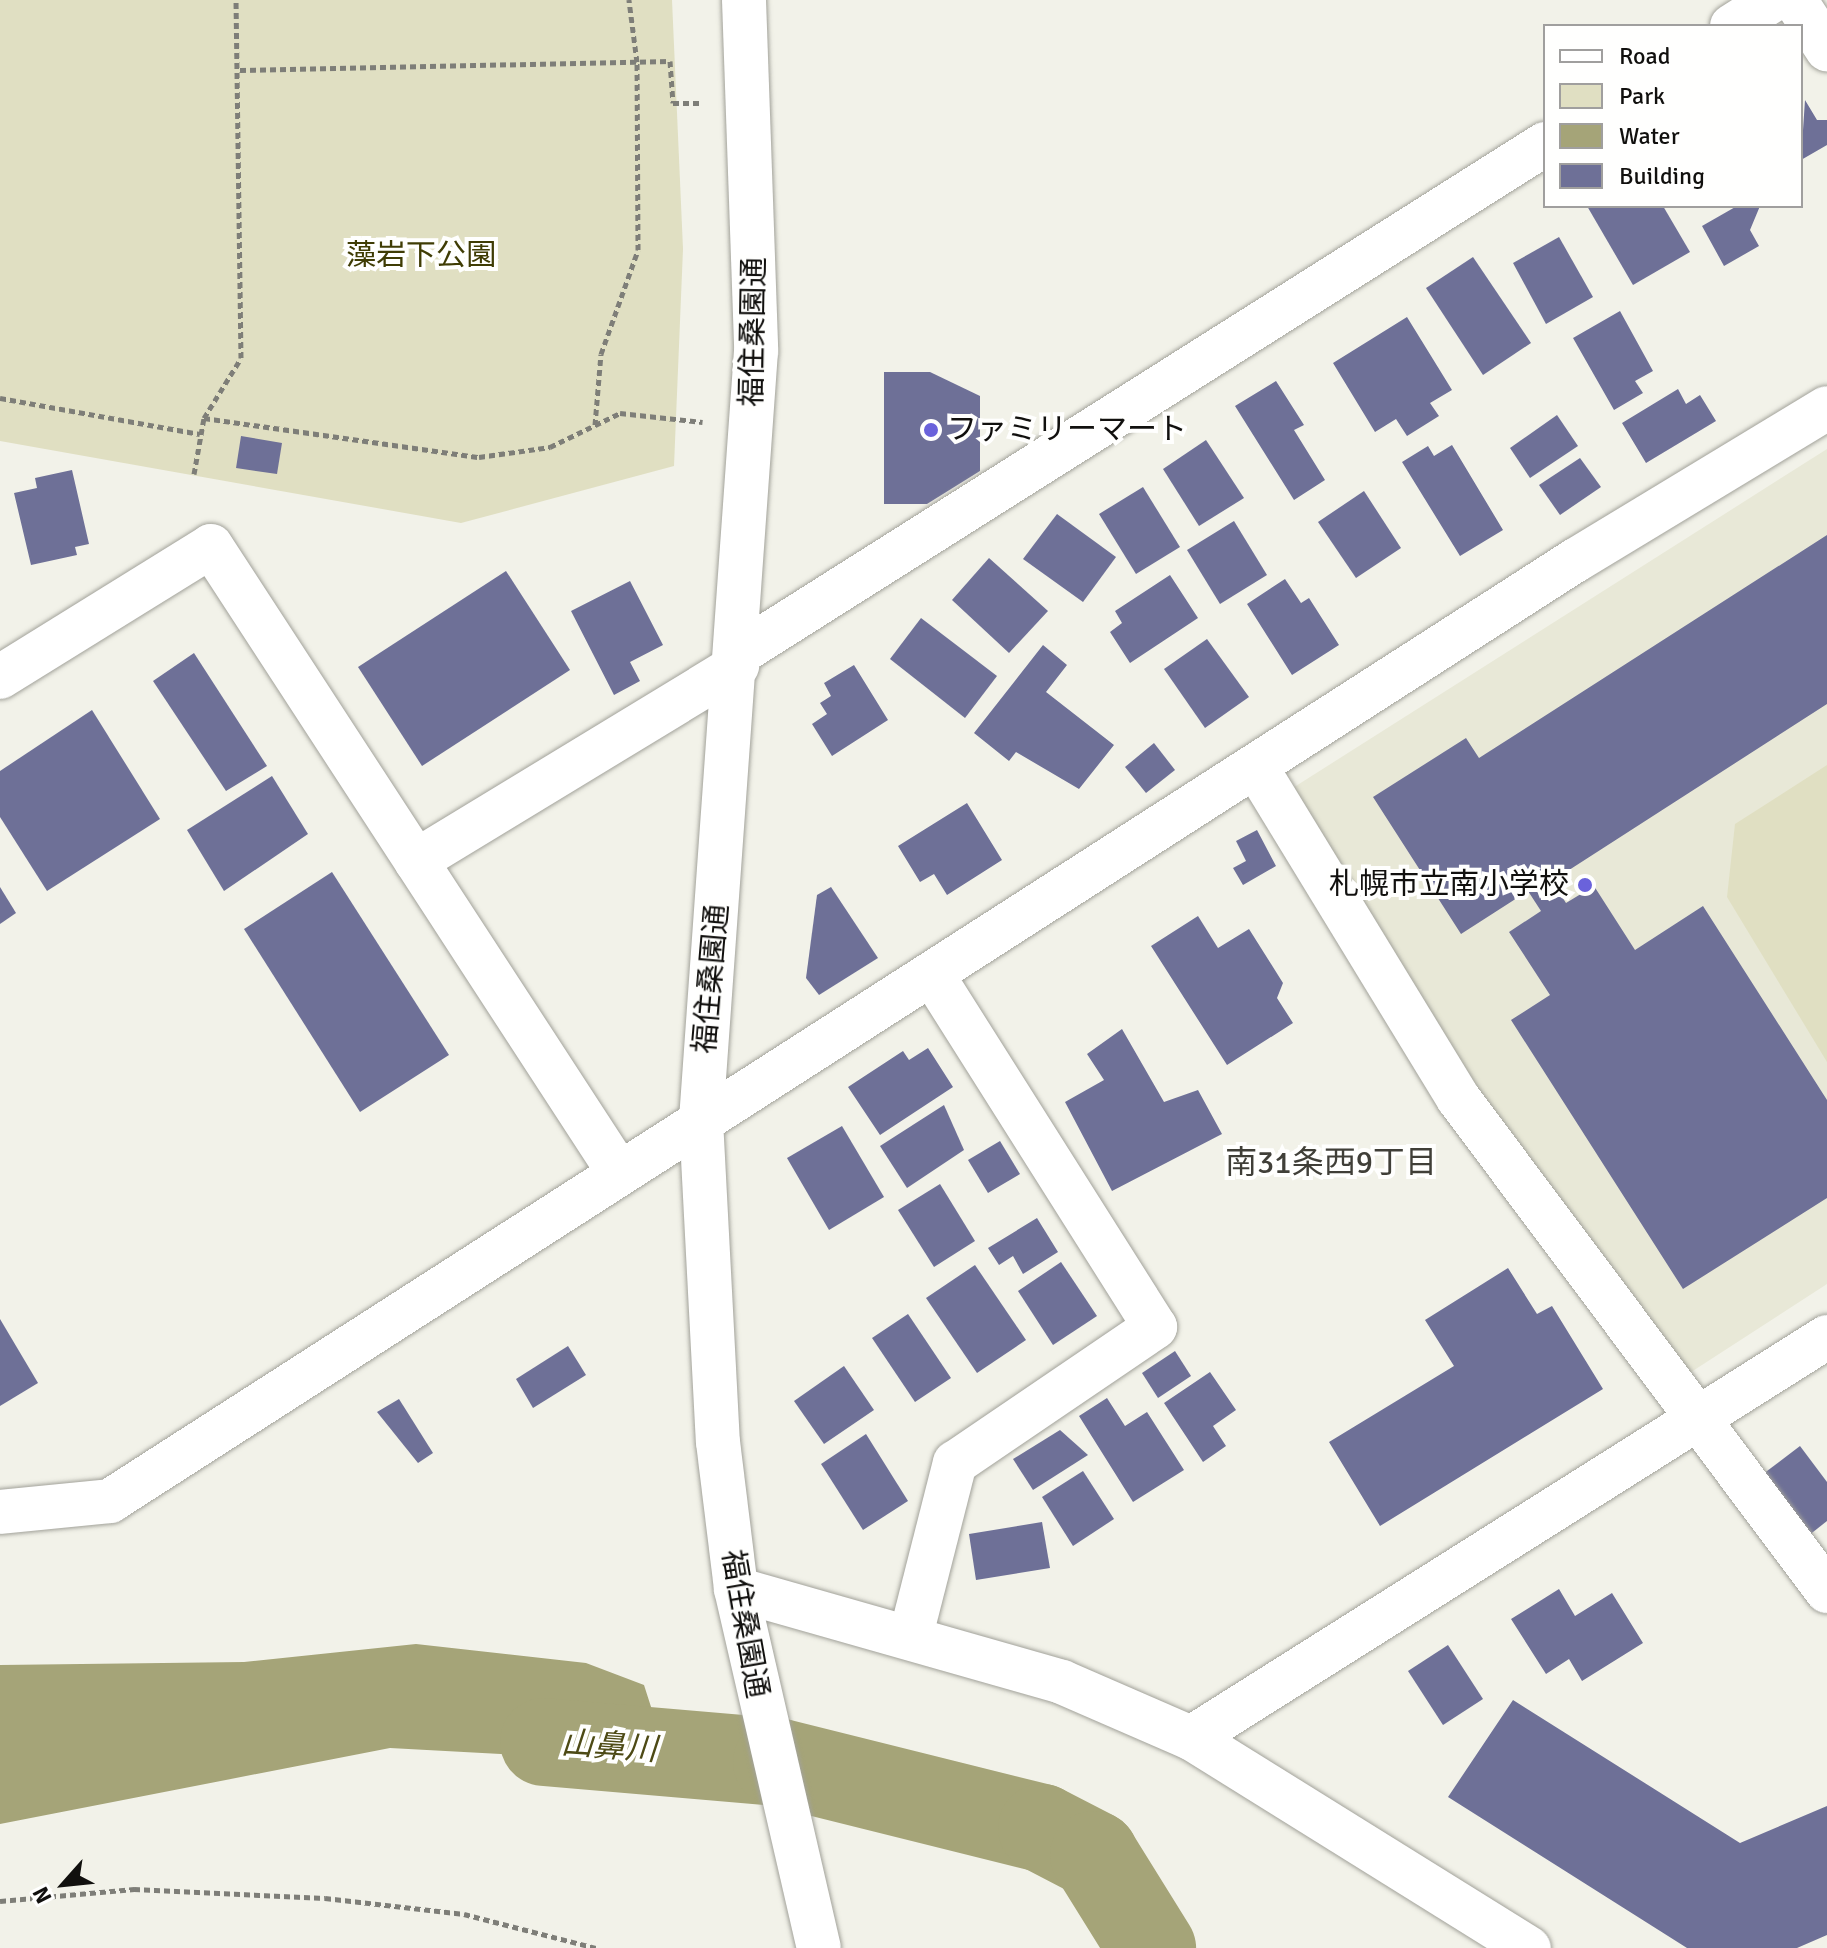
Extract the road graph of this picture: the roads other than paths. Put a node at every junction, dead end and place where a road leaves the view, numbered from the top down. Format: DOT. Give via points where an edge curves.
graph roads {
  1 [pos="744,0"];
  2 [pos="1773,0"];
  3 [pos="1795,0"];
  4 [pos="1735,24"];
  5 [pos="1827,49"];
  6 [pos="1543,145"];
  7 [pos="1827,408"];
  8 [pos="738,660"];
  9 [pos="0,677"];
  10 [pos="1256,767"];
  11 [pos="416,861"];
  12 [pos="933,976"];
  13 [pos="701,1120"];
  14 [pos="618,1171"];
  15 [pos="1827,1337"];
  16 [pos="1694,1421"];
  17 [pos="0,1512"];
  18 [pos="736,1589"];
  19 [pos="1827,1591"];
  20 [pos="911,1635"];
  21 [pos="1191,1738"];
  22 [pos="819,1948"];
  23 [pos="1529,1948"];
  1 -- 8 [label="street, 福住桑園通" via="756,351"];
  2 -- 4 [label="street"];
  3 -- 5 [label="street"];
  6 -- 8 [label="street"];
  7 -- 10 [label="street"];
  8 -- 11 [label="street"];
  8 -- 13 [label="street, 福住桑園通"];
  9 -- 11 [label="street" via="211,546"];
  10 -- 12 [label="street"];
  10 -- 16 [label="street" via="1458,1098"];
  11 -- 14 [label="street"];
  12 -- 13 [label="street"];
  12 -- 20 [label="street" via="1155,1327 955,1463"];
  13 -- 14 [label="street"];
  13 -- 18 [label="street, 福住桑園通" via="718,1442"];
  14 -- 17 [label="street" via="110,1501"];
  15 -- 16 [label="street"];
  16 -- 19 [label="street"];
  16 -- 21 [label="street"];
  18 -- 20 [label="street"];
  18 -- 22 [label="street, 福住桑園通" via="787,1829"];
  20 -- 21 [label="street" via="1062,1682"];
  21 -- 23 [label="street"];
}
